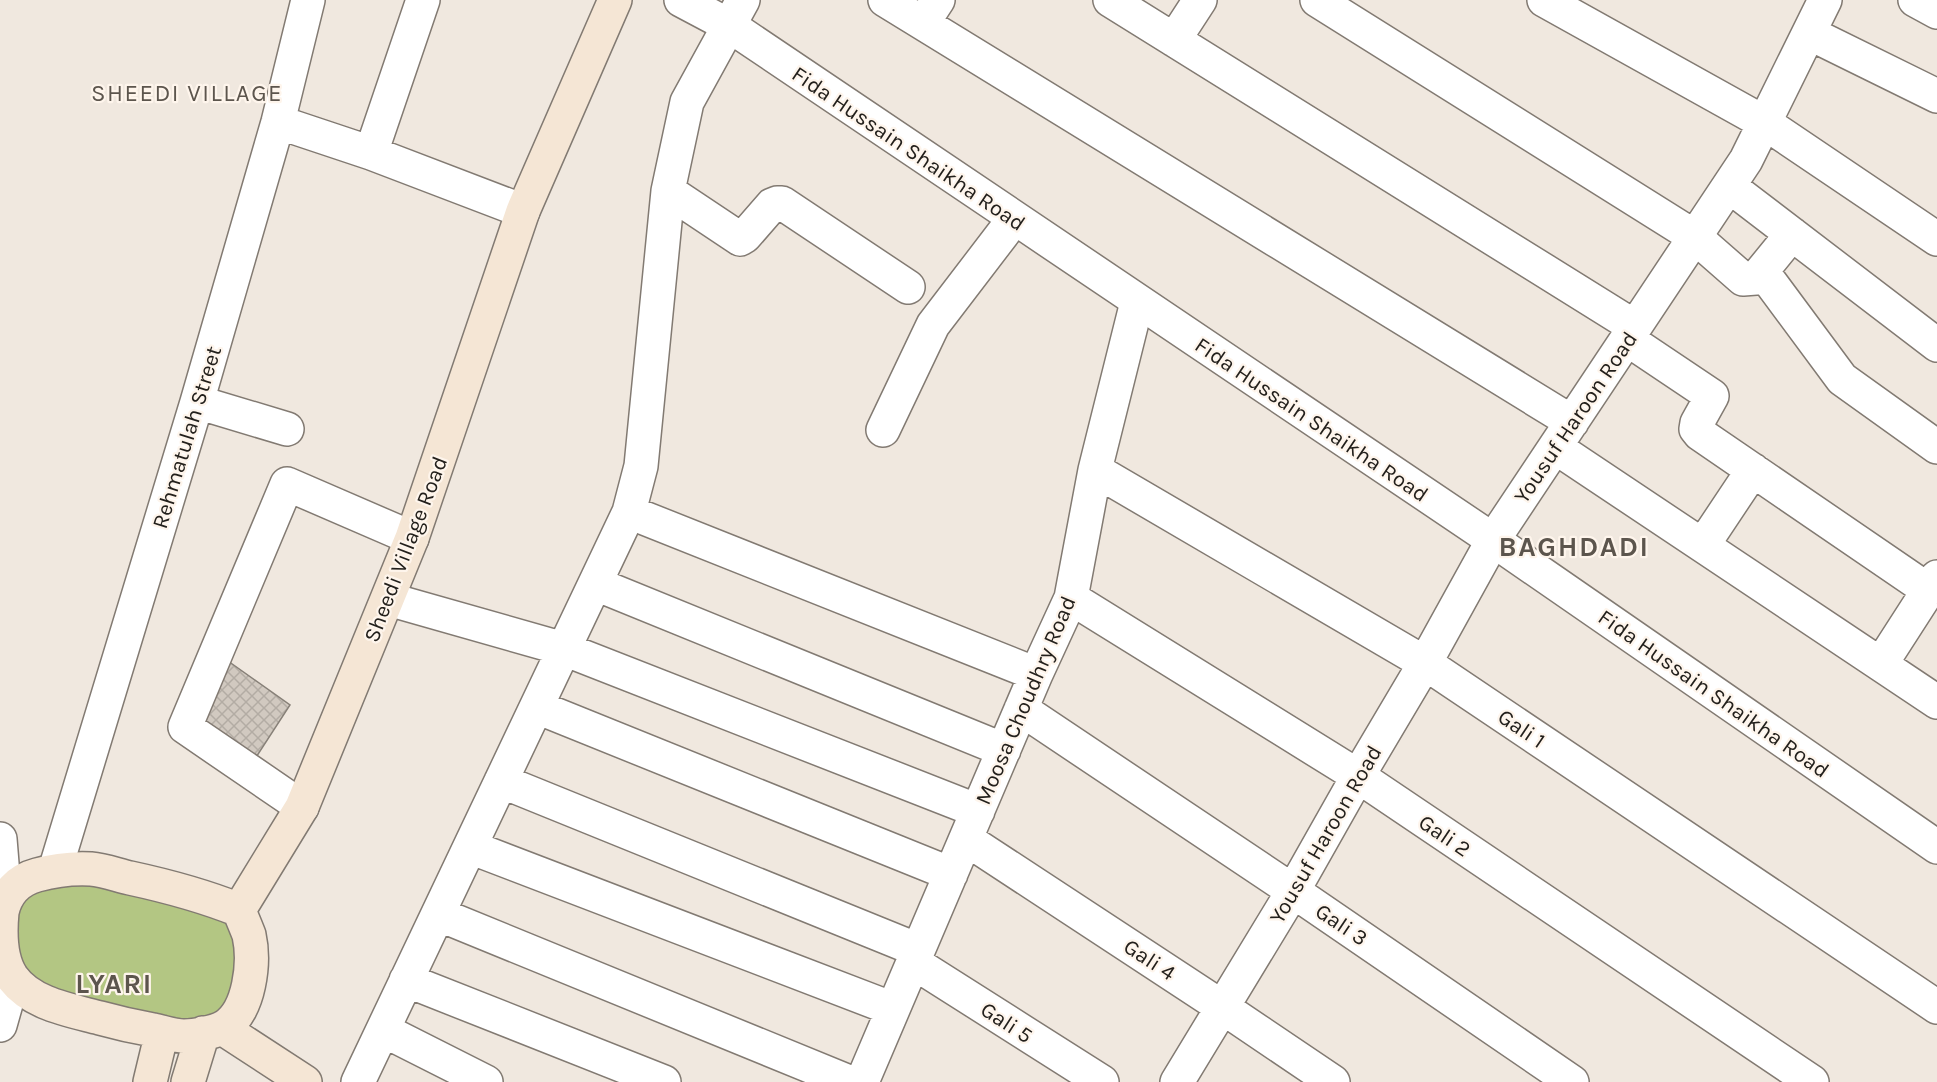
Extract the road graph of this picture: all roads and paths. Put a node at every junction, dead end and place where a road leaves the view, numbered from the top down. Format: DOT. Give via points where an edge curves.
graph roads {
  1 [pos="308,0"];
  2 [pos="423,0"];
  3 [pos="615,0"];
  4 [pos="681,0"];
  5 [pos="885,0"];
  6 [pos="1110,0"];
  7 [pos="1200,0"];
  8 [pos="1317,0"];
  9 [pos="1544,0"];
  10 [pos="1825,0"];
  11 [pos="1915,0"];
  12 [pos="930,12"];
  13 [pos="1937,12"];
  14 [pos="736,13"];
  15 [pos="1809,33"];
  16 [pos="1174,40"];
  17 [pos="1937,96"];
  18 [pos="278,122"];
  19 [pos="1765,123"];
  20 [pos="371,153"];
  21 [pos="1729,186"];
  22 [pos="668,191"];
  23 [pos="524,211"];
  24 [pos="1014,219"];
  25 [pos="1792,234"];
  26 [pos="1695,237"];
  27 [pos="1937,239"];
  28 [pos="1762,272"];
  29 [pos="908,287"];
  30 [pos="1137,302"];
  31 [pos="1631,333"];
  32 [pos="1937,345"];
  33 [pos="197,402"];
  34 [pos="288,429"];
  35 [pos="883,430"];
  36 [pos="1564,434"];
  37 [pos="1937,447"];
  38 [pos="1095,470"];
  39 [pos="1753,470"];
  40 [pos="629,512"];
  41 [pos="412,538"];
  42 [pos="1493,540"];
  43 [pos="1703,545"];
  44 [pos="596,584"];
  45 [pos="1933,584"];
  46 [pos="1071,598"];
  47 [pos="388,599"];
  48 [pos="564,649"];
  49 [pos="1425,663"];
  50 [pos="1881,664"];
  51 [pos="1036,674"];
  52 [pos="1937,702"];
  53 [pos="537,707"];
  54 [pos="1021,709"];
  55 [pos="1004,750"];
  56 [pos="1358,776"];
  57 [pos="501,782"];
  58 [pos="302,807"];
  59 [pos="972,825"];
  60 [pos="0,839"];
  61 [pos="470,847"];
  62 [pos="1937,847"];
  63 [pos="55,870"];
  64 [pos="951,874"];
  65 [pos="1293,891"];
  66 [pos="2,897"];
  67 [pos="239,910"];
  68 [pos="438,914"];
  69 [pos="916,956"];
  70 [pos="406,980"];
  71 [pos="6,982"];
  72 [pos="1222,1007"];
  73 [pos="1937,1007"];
  74 [pos="893,1009"];
  75 [pos="0,1025"];
  76 [pos="213,1030"];
  77 [pos="383,1030"];
  78 [pos="162,1032"];
  79 [pos="150,1082"];
  80 [pos="188,1082"];
  81 [pos="305,1082"];
  82 [pos="358,1082"];
  83 [pos="486,1082"];
  84 [pos="664,1082"];
  85 [pos="849,1082"];
  86 [pos="862,1082"];
  87 [pos="1102,1082"];
  88 [pos="1176,1082"];
  89 [pos="1333,1082"];
  90 [pos="1572,1082"];
  91 [pos="1812,1082"];
  1 -- 18 [label="street, Rehmatulah Street"];
  2 -- 20 [label="street"];
  3 -- 23 [label="main road, Sheedi Village Road"];
  4 -- 14 [label="street, Fida Hussain Shaikha Road"];
  5 -- 12 [label="street"];
  6 -- 16 [label="street"];
  7 -- 16 [label="street"];
  8 -- 26 [label="street"];
  9 -- 19 [label="street"];
  10 -- 15 [label="street, Yousuf Haroon Road"];
  11 -- 13 [label="street"];
  12 -- 36 [label="street"];
  14 -- 22 [label="street" via="687,102"];
  14 -- 24 [label="street, Fida Hussain Shaikha Road"];
  15 -- 17 [label="street"];
  15 -- 19 [label="street, Yousuf Haroon Road"];
  16 -- 31 [label="street"];
  18 -- 20 [label="street"];
  18 -- 33 [label="street, Rehmatulah Street"];
  19 -- 21 [label="street, Yousuf Haroon Road"];
  19 -- 27 [label="street"];
  20 -- 23 [label="street"];
  21 -- 25 [label="street"];
  21 -- 26 [label="street, Yousuf Haroon Road"];
  22 -- 29 [label="street" via="740,239 772,205 782,203"];
  22 -- 40 [label="street" via="641,466"];
  23 -- 41 [label="main road, Sheedi Village Road"];
  24 -- 30 [label="street, Fida Hussain Shaikha Road"];
  24 -- 35 [label="street" via="933,325"];
  25 -- 28 [label="street"];
  25 -- 32 [label="street"];
  26 -- 28 [label="street" via="1743,279 1756,278"];
  26 -- 31 [label="street, Yousuf Haroon Road"];
  28 -- 37 [label="street" via="1842,379"];
  30 -- 38 [label="street, Moosa Choudhry Road"];
  30 -- 42 [label="street, Fida Hussain Shaikha Road"];
  31 -- 36 [label="street, Yousuf Haroon Road"];
  31 -- 39 [label="street" via="1712,396 1696,429"];
  33 -- 34 [label="street"];
  33 -- 63 [label="street, Rehmatulah Street"];
  36 -- 42 [label="street, Yousuf Haroon Road"];
  36 -- 43 [label="street"];
  38 -- 46 [label="street, Moosa Choudhry Road"];
  38 -- 49 [label="street, Gali 1"];
  39 -- 43 [label="street"];
  39 -- 45 [label="street"];
  40 -- 44 [label="street"];
  40 -- 51 [label="street"];
  41 -- 47 [label="main road, Sheedi Village Road"];
  41 -- 58 [label="street" via="287,484 184,727"];
  42 -- 49 [label="street, Yousuf Haroon Road"];
  42 -- 62 [label="street, Fida Hussain Shaikha Road"];
  43 -- 50 [label="street"];
  44 -- 48 [label="street"];
  44 -- 55 [label="street"];
  45 -- 50 [label="street"];
  46 -- 51 [label="street, Moosa Choudhry Road"];
  46 -- 56 [label="street, Gali 2"];
  47 -- 48 [label="street, Gali 4"];
  47 -- 58 [label="main road, Sheedi Village Road"];
  48 -- 53 [label="street"];
  48 -- 59 [label="street, Gali 4"];
  49 -- 56 [label="street, Yousuf Haroon Road"];
  49 -- 73 [label="street, Gali 1"];
  50 -- 52 [label="street"];
  51 -- 54 [label="street, Moosa Choudhry Road"];
  53 -- 57 [label="street"];
  53 -- 64 [label="street"];
  54 -- 55 [label="street, Moosa Choudhry Road"];
  54 -- 65 [label="street, Gali 3"];
  55 -- 59 [label="street, Moosa Choudhry Road"];
  56 -- 65 [label="street, Yousuf Haroon Road"];
  56 -- 91 [label="street, Gali 2"];
  57 -- 61 [label="street"];
  57 -- 69 [label="street, Gali 5"];
  58 -- 67 [label="main road, Sheedi Village Road"];
  59 -- 64 [label="street, Moosa Choudhry Road"];
  59 -- 72 [label="street, Gali 4"];
  60 -- 66 [label="street"];
  61 -- 68 [label="street"];
  61 -- 74 [label="street"];
  63 -- 66 [label="main road" via="16,884"];
  63 -- 67 [label="main road" via="93,869"];
  64 -- 69 [label="street, Moosa Choudhry Road"];
  65 -- 72 [label="street, Yousuf Haroon Road"];
  65 -- 90 [label="street, Gali 3"];
  66 -- 71 [label="main road" via="0,927"];
  67 -- 76 [label="main road" via="248,934 251,974 242,1005 230,1022"];
  68 -- 70 [label="street"];
  68 -- 85 [label="street"];
  69 -- 74 [label="street, Moosa Choudhry Road"];
  69 -- 87 [label="street, Gali 5"];
  70 -- 77 [label="street"];
  70 -- 84 [label="street"];
  71 -- 75 [label="street"];
  71 -- 78 [label="main road" via="56,1006"];
  72 -- 88 [label="street, Yousuf Haroon Road"];
  72 -- 89 [label="street, Gali 4"];
  74 -- 86 [label="street, Moosa Choudhry Road"];
  76 -- 78 [label="main road" via="184,1036"];
  76 -- 80 [label="main road"];
  76 -- 81 [label="main road"];
  77 -- 82 [label="street"];
  77 -- 83 [label="street"];
  78 -- 79 [label="main road"];
}
